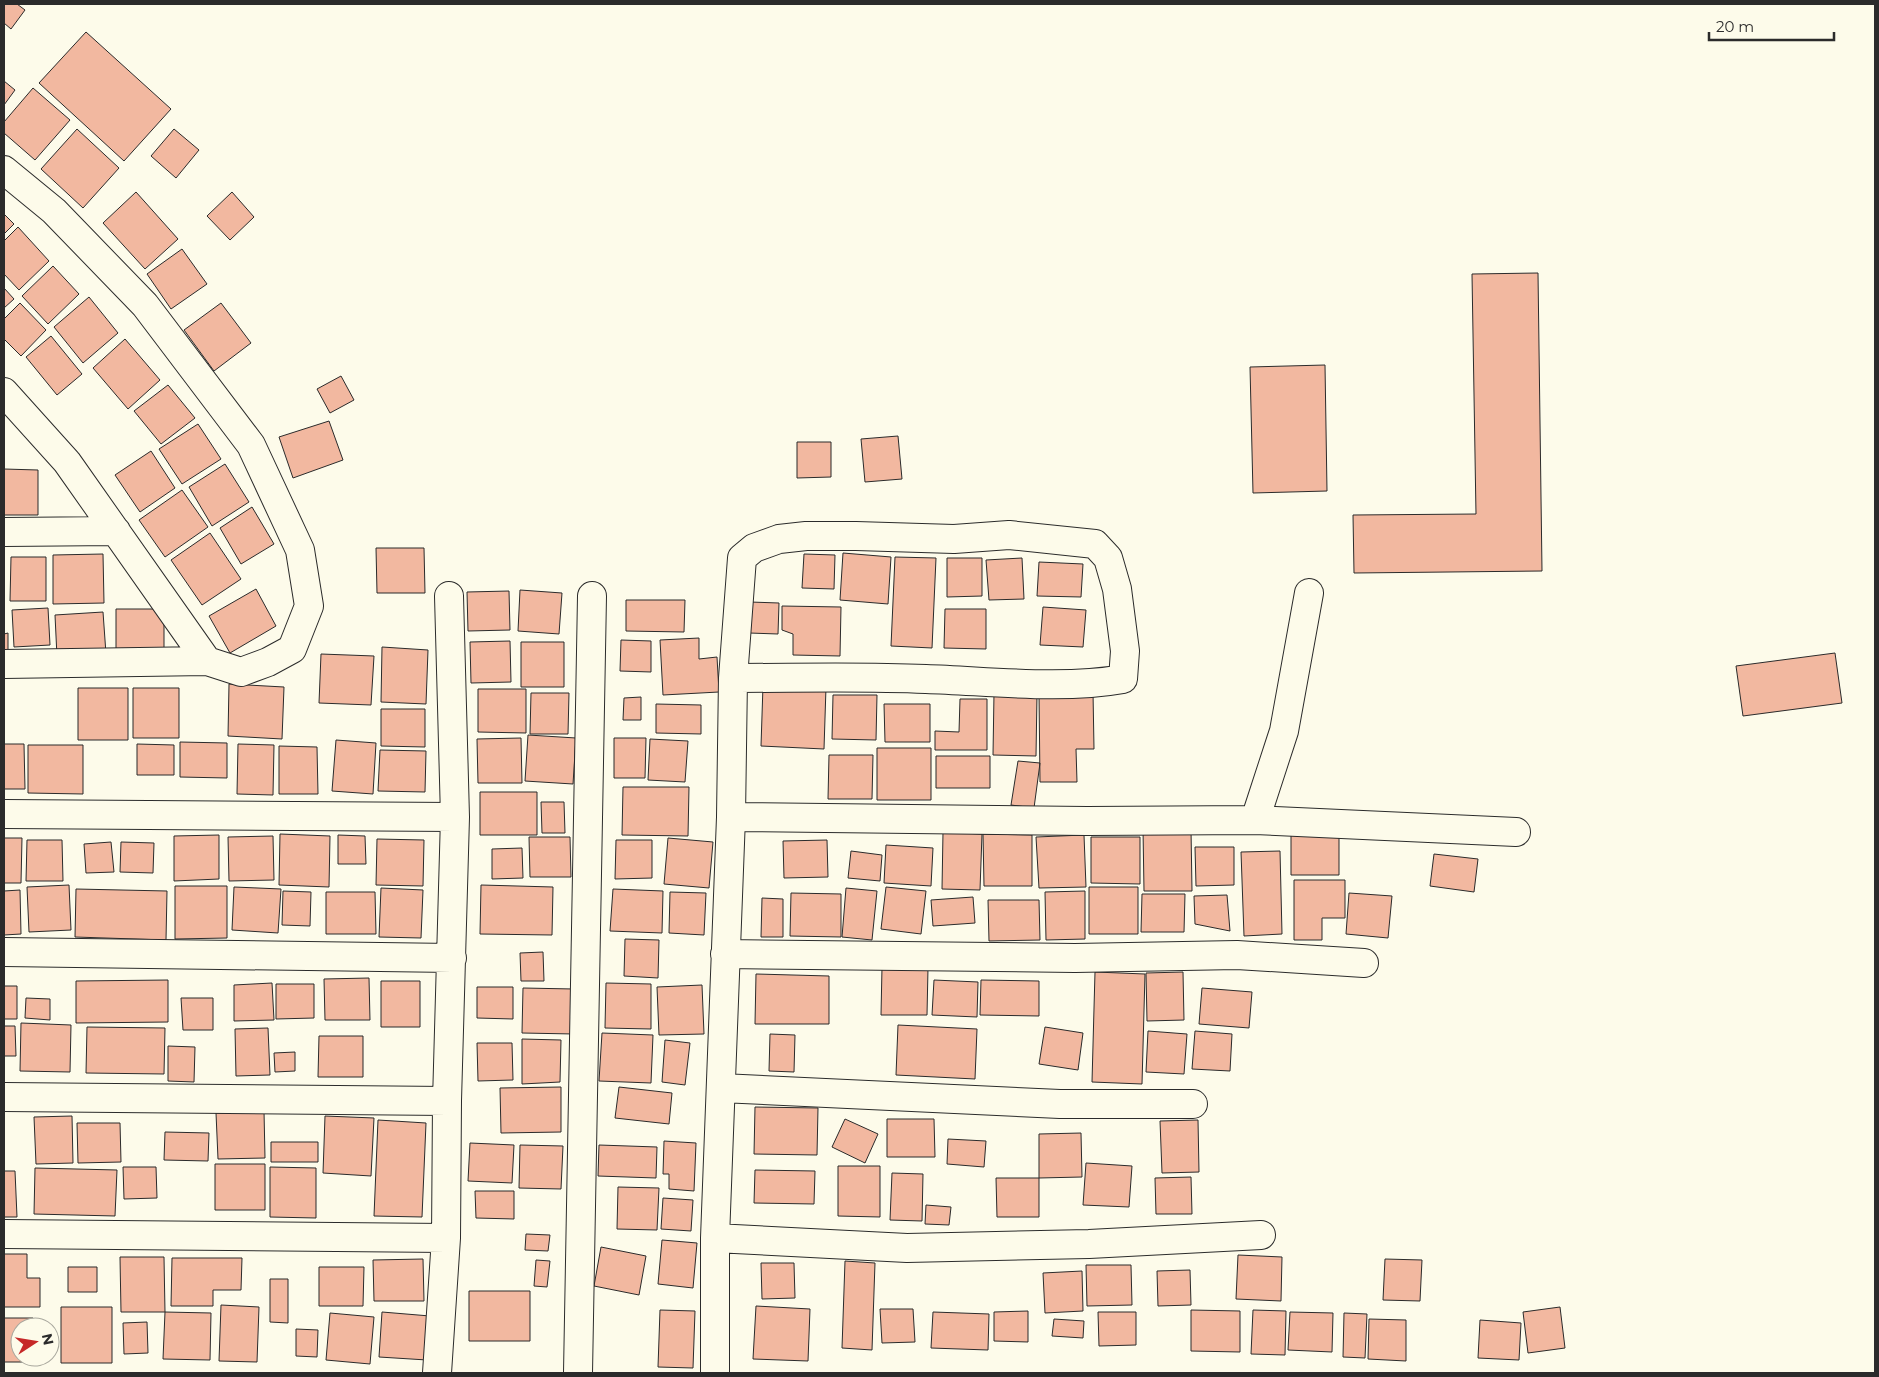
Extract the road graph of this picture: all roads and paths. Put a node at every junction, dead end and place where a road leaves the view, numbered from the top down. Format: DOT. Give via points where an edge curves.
graph roads {
  1 [pos="4,170"];
  2 [pos="5,394"];
  3 [pos="116,531"];
  4 [pos="4,532"];
  5 [pos="1309,593"];
  6 [pos="448,596"];
  7 [pos="592,596"];
  8 [pos="207,661"];
  9 [pos="4,664"];
  10 [pos="733,678"];
  11 [pos="4,814"];
  12 [pos="455,817"];
  13 [pos="731,817"];
  14 [pos="1255,820"];
  15 [pos="1516,832"];
  16 [pos="4,952"];
  17 [pos="725,954"];
  18 [pos="452,958"];
  19 [pos="1364,963"];
  20 [pos="721,1088"];
  21 [pos="4,1097"];
  22 [pos="447,1101"];
  23 [pos="1193,1104"];
  24 [pos="4,1234"];
  25 [pos="1261,1235"];
  26 [pos="446,1238"];
  27 [pos="715,1238"];
  28 [pos="437,1373"];
  29 [pos="578,1373"];
  30 [pos="715,1373"];
  1 -- 8 [label="street" via="54,211 145,305 251,445 300,550 309,606 292,649 241,672"];
  2 -- 3 [label="street" via="68,462"];
  3 -- 4 [label="street"];
  3 -- 8 [label="street"];
  5 -- 14 [label="street" via="1284,731"];
  6 -- 12 [label="street"];
  7 -- 29 [label="street"];
  8 -- 9 [label="street"];
  10 -- 10 [label="street" via="904,678 1040,683 1102,683 1123,679 1125,651 1117,589 1108,558 1095,544 1087,542 1009,535 954,539 856,536 779,539 754,548 742,558"];
  10 -- 13 [label="street"];
  11 -- 12 [label="street"];
  12 -- 18 [label="street"];
  13 -- 14 [label="street"];
  13 -- 17 [label="street"];
  14 -- 15 [label="street"];
  16 -- 18 [label="street"];
  17 -- 19 [label="street" via="1075,958 1237,955"];
  17 -- 20 [label="street"];
  18 -- 22 [label="street"];
  20 -- 23 [label="street" via="1060,1104"];
  20 -- 27 [label="street"];
  21 -- 22 [label="street"];
  22 -- 26 [label="street"];
  24 -- 26 [label="street"];
  25 -- 27 [label="street" via="1089,1244 907,1248"];
  26 -- 28 [label="street"];
  27 -- 30 [label="street"];
}
